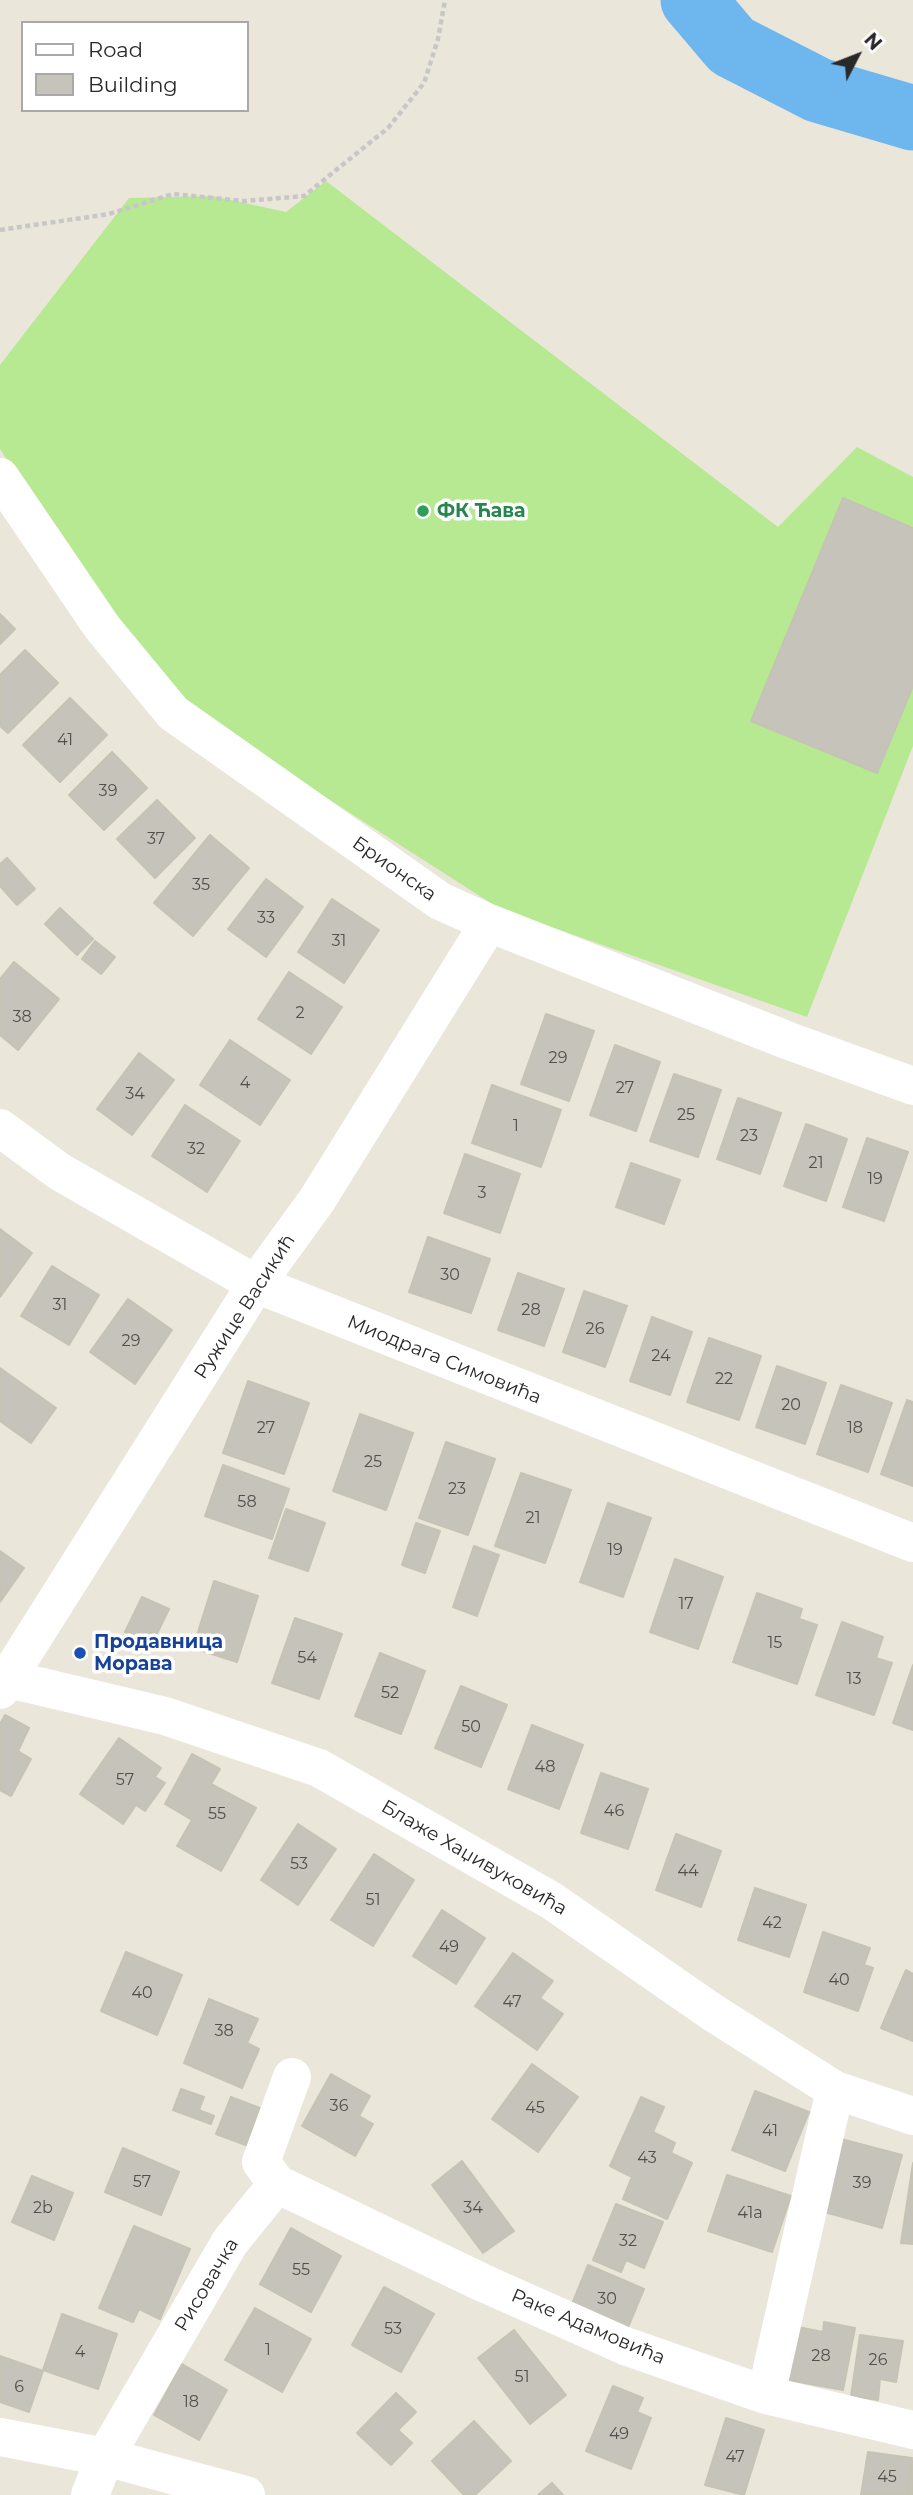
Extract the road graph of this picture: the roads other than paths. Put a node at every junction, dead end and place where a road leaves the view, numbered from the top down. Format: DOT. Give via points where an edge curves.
graph roads {
  1 [pos="0,477"];
  2 [pos="489,923"];
  3 [pos="913,1086"];
  4 [pos="0,1128"];
  5 [pos="256,1284"];
  6 [pos="913,1543"];
  7 [pos="2,1682"];
  8 [pos="292,2077"];
  9 [pos="835,2090"];
  10 [pos="913,2116"];
  11 [pos="277,2184"];
  12 [pos="766,2395"];
  13 [pos="913,2430"];
  14 [pos="0,2437"];
  15 [pos="106,2457"];
  16 [pos="90,2495"];
  17 [pos="246,2495"];
  1 -- 2 [label="street, Брионска" via="102,627 173,713 440,901"];
  2 -- 3 [label="street, Брионска"];
  2 -- 5 [label="street, Ружице Васикић" via="317,1200"];
  4 -- 5 [label="street, Миодрага Симовића" via="60,1172"];
  5 -- 6 [label="street, Миодрага Симовића"];
  5 -- 7 [label="street, Ружице Васикић"];
  7 -- 9 [label="street, Блаже Хаџивуковића" via="165,1716 319,1768 552,1900 712,2012"];
  8 -- 11 [label="street" via="261,2162"];
  9 -- 10 [label="street, Блаже Хаџивуковића"];
  9 -- 12 [label="street"];
  11 -- 12 [label="street, Раке Адамовића" via="625,2346"];
  11 -- 15 [label="street, Рисовачка" via="230,2242"];
  12 -- 13 [label="street, Раке Адамовића"];
  14 -- 15 [label="street"];
  15 -- 16 [label="street, Рисовачка"];
  15 -- 17 [label="street"];
}
